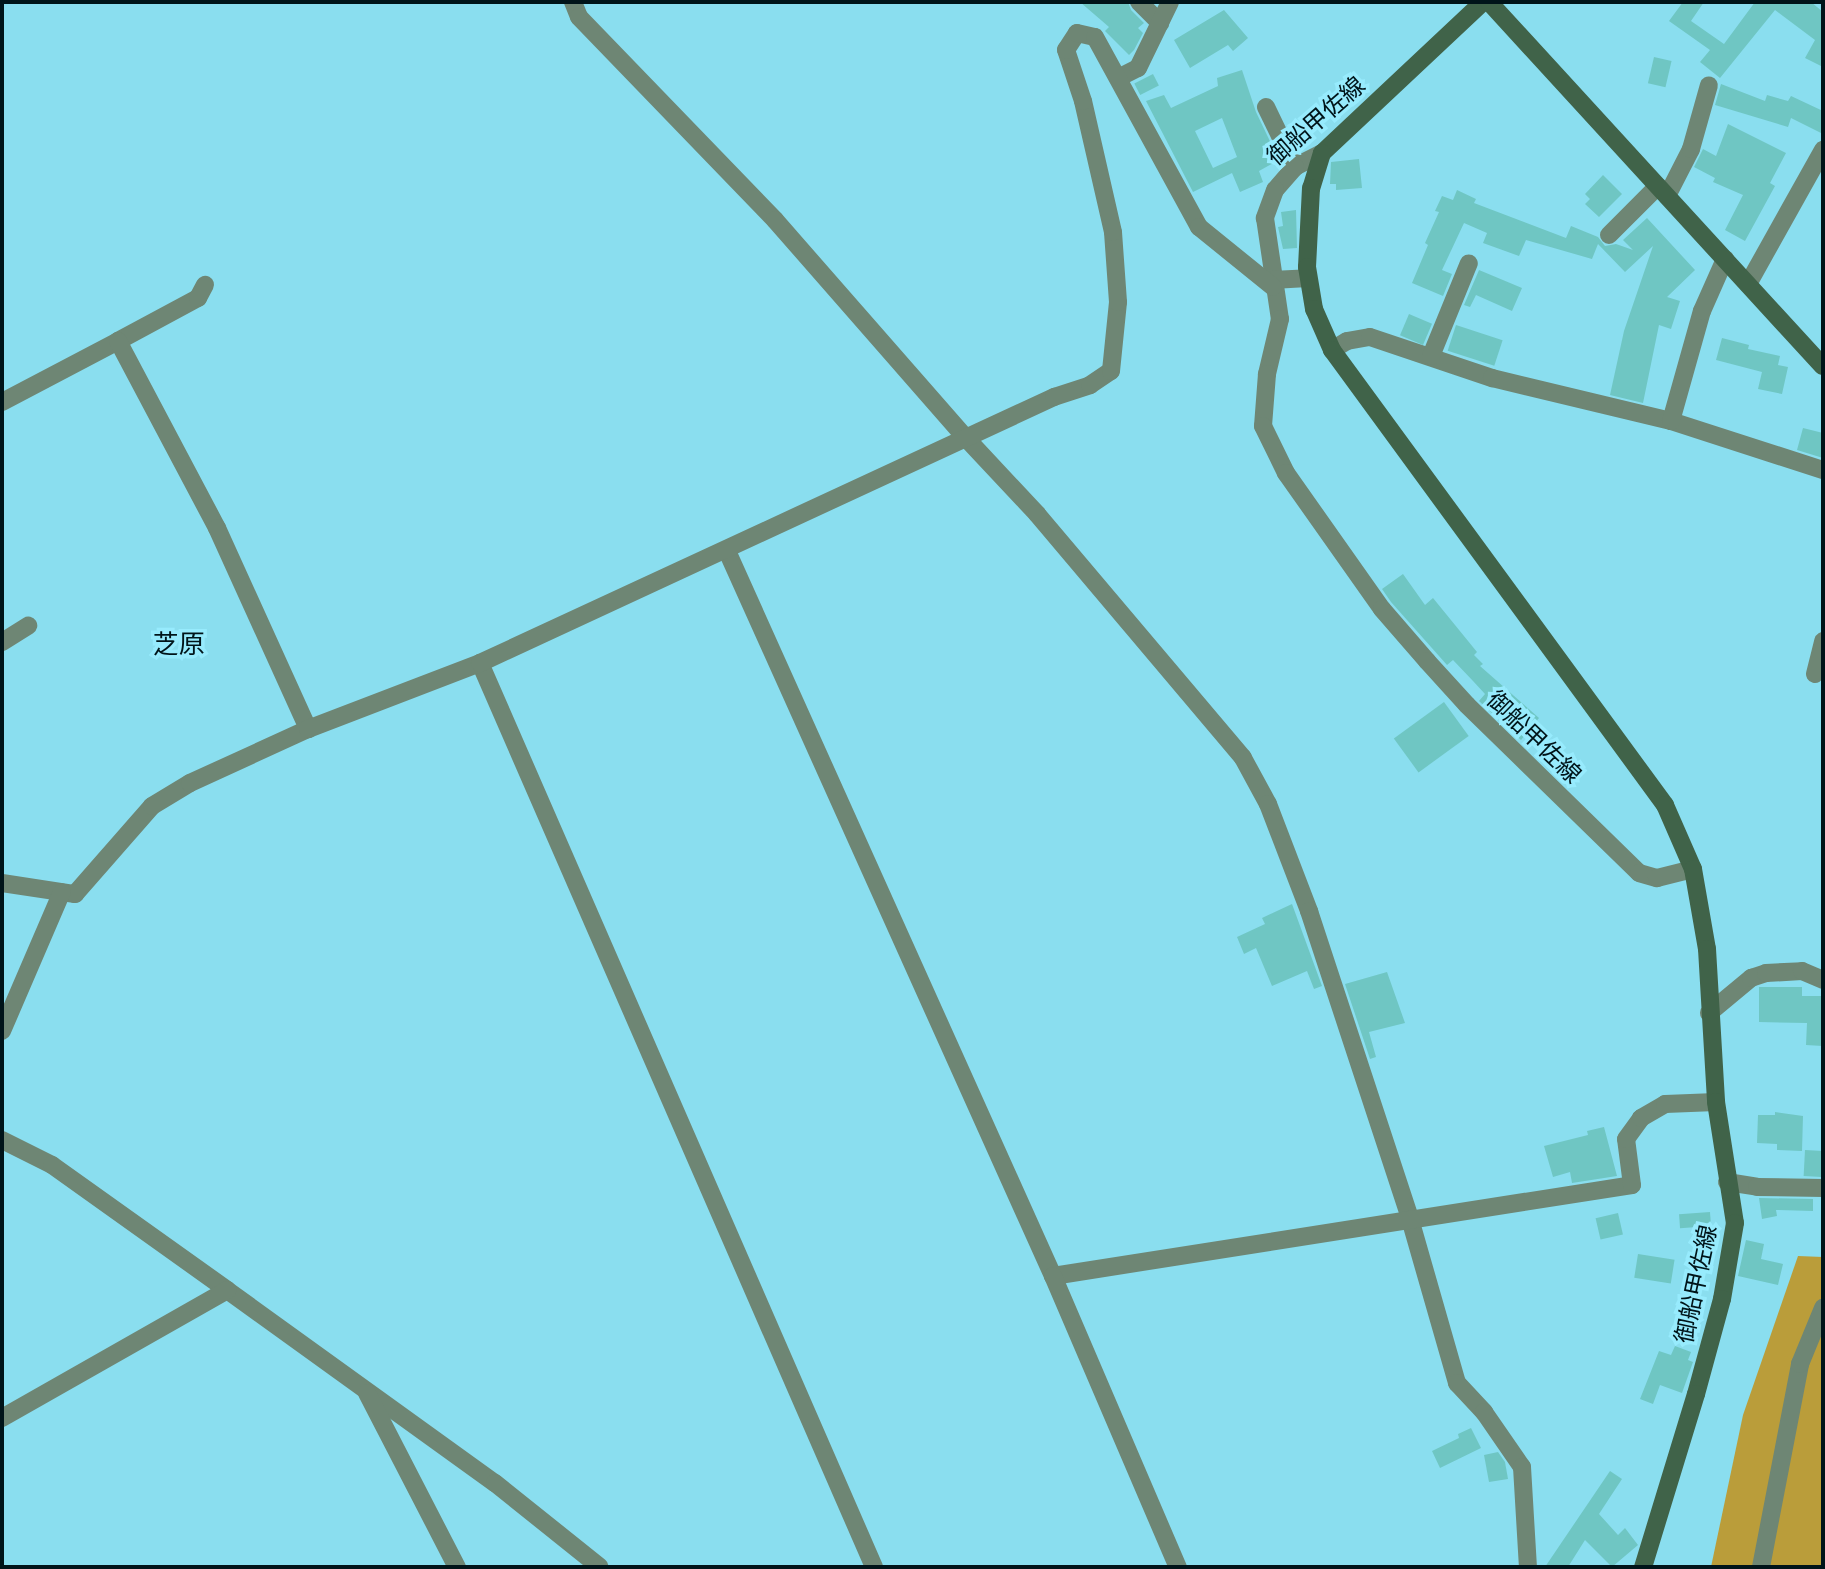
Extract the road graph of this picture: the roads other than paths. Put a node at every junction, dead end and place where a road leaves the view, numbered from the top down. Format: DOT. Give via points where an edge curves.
graph roads {
  1 [pos="573,2"];
  2 [pos="1139,2"];
  3 [pos="1170,2"];
  4 [pos="1483,2"];
  5 [pos="1489,2"];
  6 [pos="1160,23"];
  7 [pos="1120,77"];
  8 [pos="1709,85"];
  9 [pos="1266,107"];
  10 [pos="1823,150"];
  11 [pos="1322,153"];
  12 [pos="1295,167"];
  13 [pos="1663,191"];
  14 [pos="1609,235"];
  15 [pos="1725,259"];
  16 [pos="1469,263"];
  17 [pos="1308,278"];
  18 [pos="1273,284"];
  19 [pos="1748,284"];
  20 [pos="202,292"];
  21 [pos="118,341"];
  22 [pos="1332,350"];
  23 [pos="1431,356"];
  24 [pos="1823,366"];
  25 [pos="2,402"];
  26 [pos="1671,421"];
  27 [pos="966,438"];
  28 [pos="1823,470"];
  29 [pos="727,551"];
  30 [pos="28,626"];
  31 [pos="2,642"];
  32 [pos="1823,642"];
  33 [pos="480,663"];
  34 [pos="1815,674"];
  35 [pos="308,729"];
  36 [pos="1693,869"];
  37 [pos="2,883"];
  38 [pos="62,892"];
  39 [pos="1823,980"];
  40 [pos="1709,1013"];
  41 [pos="2,1030"];
  42 [pos="1716,1102"];
  43 [pos="2,1140"];
  44 [pos="1727,1182"];
  45 [pos="1823,1188"];
  46 [pos="1410,1219"];
  47 [pos="1053,1276"];
  48 [pos="228,1290"];
  49 [pos="1823,1308"];
  50 [pos="365,1390"];
  51 [pos="2,1418"];
  52 [pos="457,1567"];
  53 [pos="600,1567"];
  54 [pos="874,1567"];
  55 [pos="1178,1567"];
  56 [pos="1528,1567"];
  57 [pos="1643,1567"];
  58 [pos="1761,1567"];
  1 -- 27 [label="street" via="579,17 775,220"];
  2 -- 6 [label="street"];
  3 -- 6 [label="street"];
  4 -- 11 [label="main road, 御船甲佐線"];
  5 -- 13 [label="main road"];
  6 -- 7 [label="street" via="1138,68"];
  7 -- 18 [label="street" via="1199,227"];
  7 -- 27 [label="street" via="1095,37 1077,33 1066,50 1083,101 1113,232 1118,302 1111,371 1090,385"];
  8 -- 13 [label="street" via="1691,149"];
  9 -- 12 [label="street"];
  10 -- 19 [label="street"];
  11 -- 12 [label="street, 御船甲佐線"];
  11 -- 17 [label="main road" via="1311,188"];
  12 -- 18 [label="street, 御船甲佐線" via="1275,190 1265,218"];
  13 -- 14 [label="street"];
  13 -- 15 [label="main road"];
  15 -- 19 [label="main road"];
  15 -- 26 [label="street" via="1702,311"];
  16 -- 23 [label="street"];
  17 -- 18 [label="street"];
  17 -- 22 [label="main road" via="1314,309"];
  18 -- 36 [label="street, 御船甲佐線" via="1280,319 1267,374 1263,426 1286,473 1382,610 1467,705 1639,873 1657,878"];
  19 -- 24 [label="main road"];
  20 -- 21 [label="street"];
  21 -- 25 [label="street"];
  21 -- 35 [label="street" via="217,528"];
  22 -- 23 [label="street" via="1358,337 1370,337"];
  22 -- 36 [label="main road" via="1665,805"];
  23 -- 26 [label="street" via="1492,378"];
  26 -- 28 [label="street"];
  27 -- 29 [label="street"];
  27 -- 46 [label="street" via="1037,514 1243,758 1268,804 1309,911"];
  29 -- 33 [label="street"];
  29 -- 47 [label="street"];
  30 -- 31 [label="street"];
  32 -- 34 [label="street"];
  33 -- 35 [label="street"];
  33 -- 54 [label="street"];
  35 -- 38 [label="street" via="152,806 75,894"];
  36 -- 40 [label="main road, 御船甲佐線" via="1707,949"];
  37 -- 38 [label="street"];
  38 -- 41 [label="street"];
  39 -- 40 [label="street" via="1802,971 1766,973 1751,978"];
  40 -- 42 [label="main road, 御船甲佐線"];
  42 -- 44 [label="main road, 御船甲佐線"];
  42 -- 46 [label="street" via="1665,1104 1642,1118 1626,1139 1632,1185"];
  43 -- 48 [label="street" via="52,1165"];
  44 -- 45 [label="street"];
  44 -- 57 [label="main road, 御船甲佐線" via="1735,1223 1722,1299"];
  46 -- 47 [label="street"];
  46 -- 56 [label="street" via="1457,1383 1484,1412 1522,1467"];
  47 -- 55 [label="street"];
  48 -- 50 [label="street"];
  48 -- 51 [label="street"];
  49 -- 58 [label="street" via="1800,1364"];
  50 -- 52 [label="street"];
  50 -- 53 [label="street" via="495,1483"];
}
